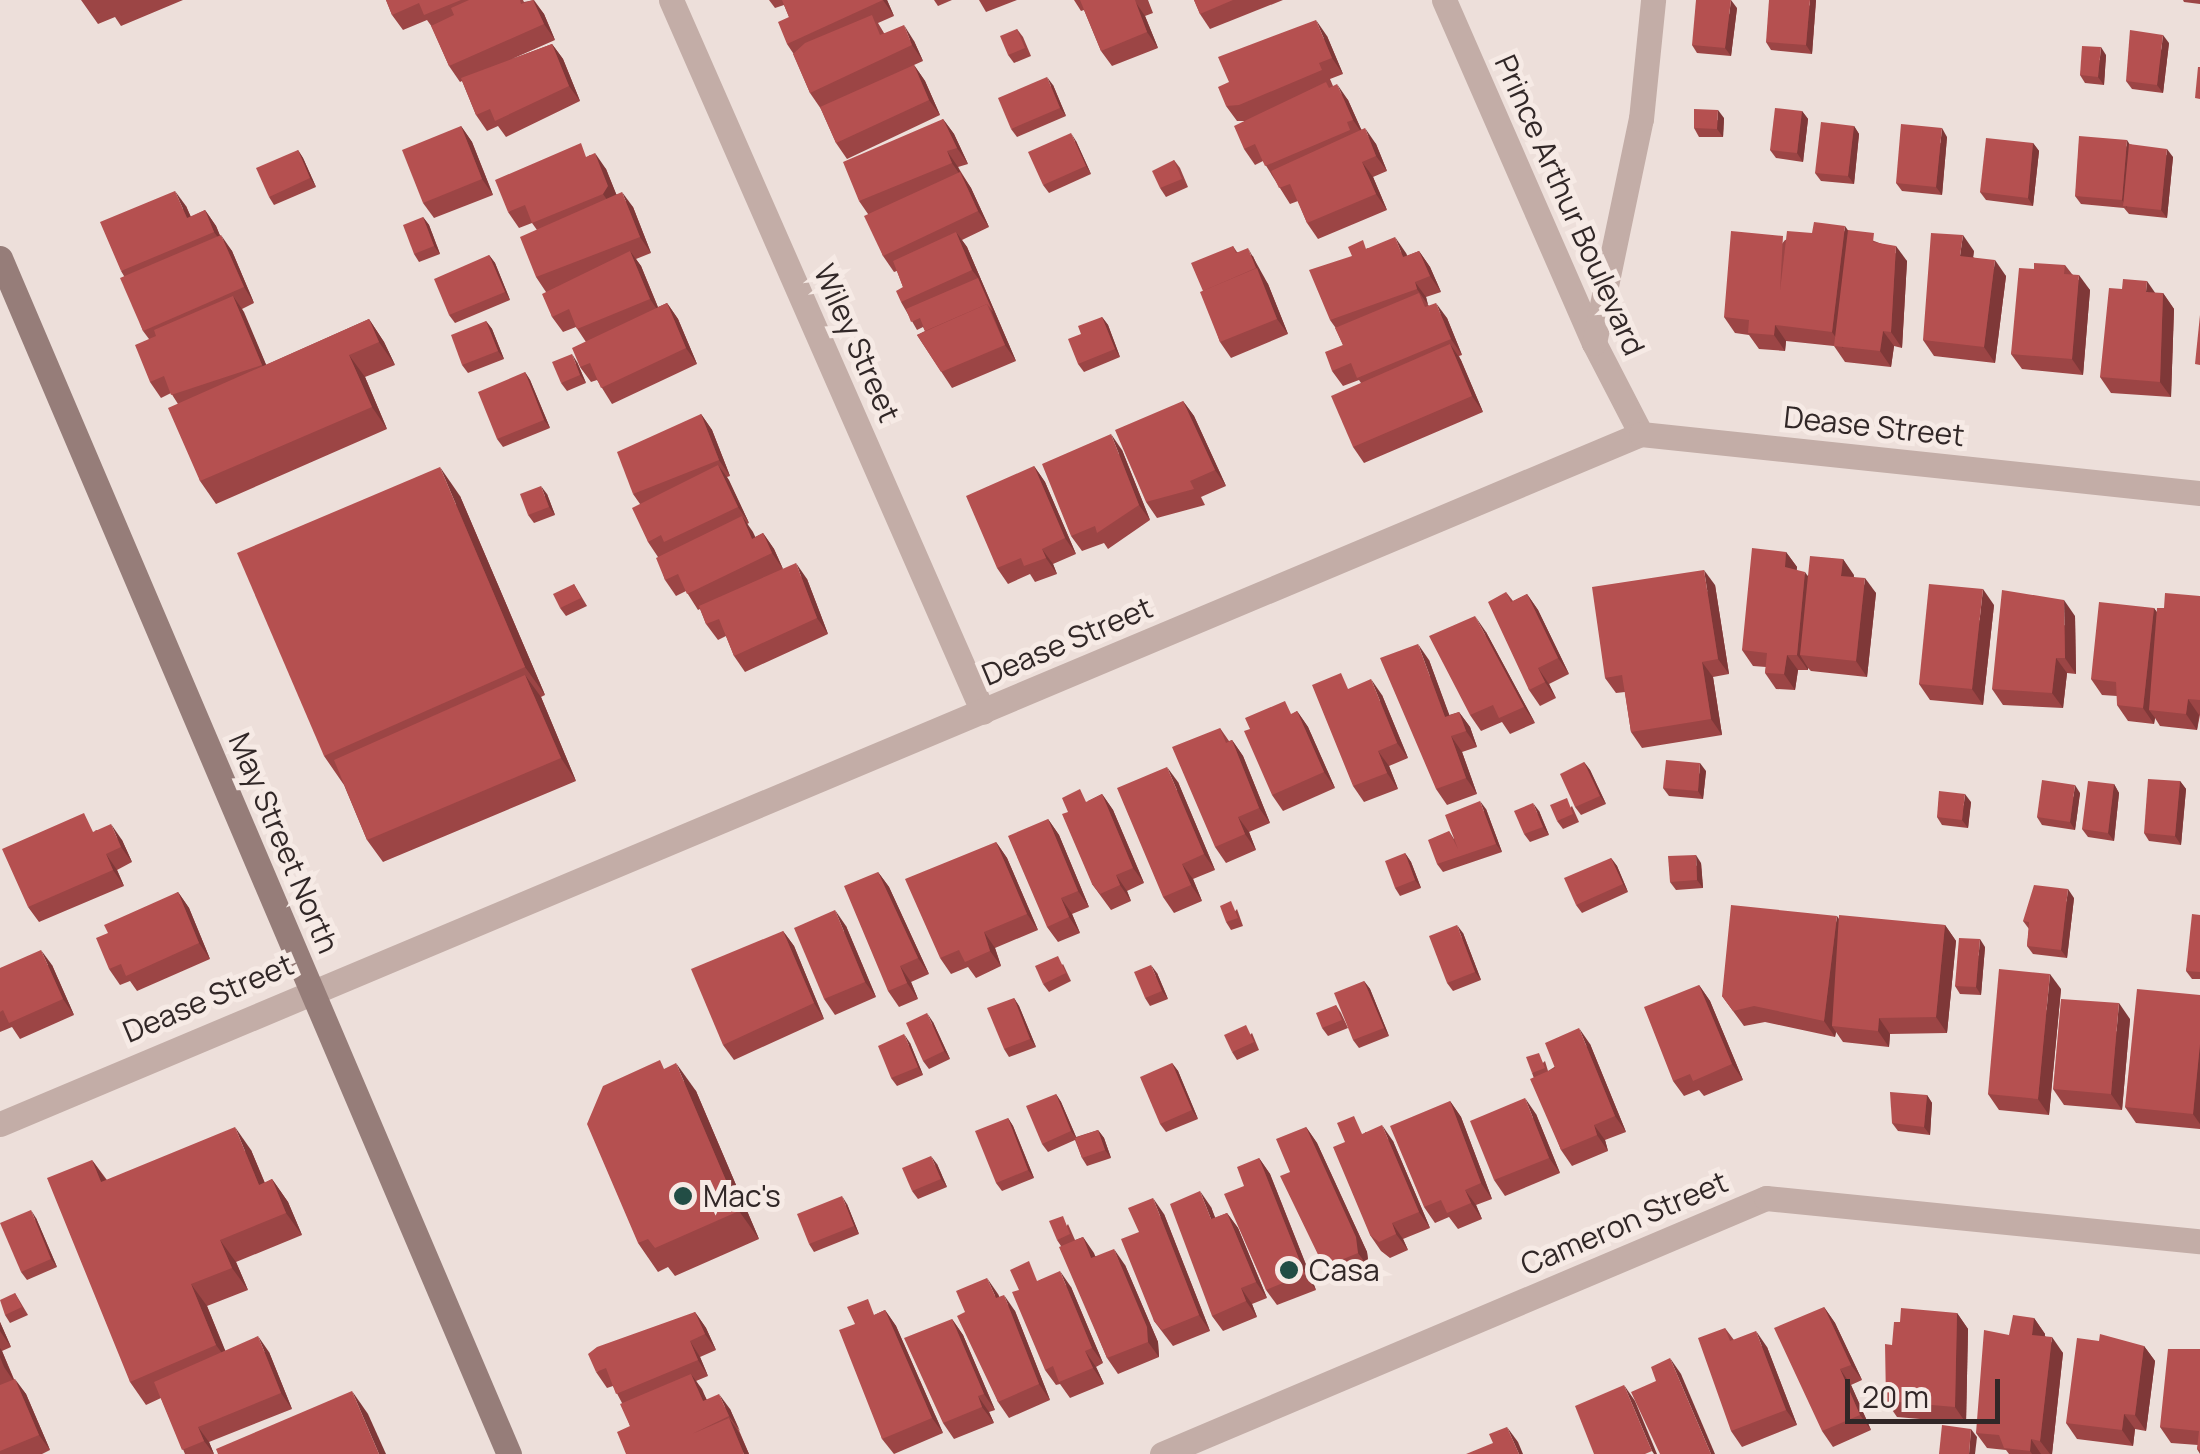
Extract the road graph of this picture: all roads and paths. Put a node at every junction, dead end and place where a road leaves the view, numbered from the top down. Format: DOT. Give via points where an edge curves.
graph roads {
  1 [pos="672,0"];
  2 [pos="1444,0"];
  3 [pos="1654,0"];
  4 [pos="0,258"];
  5 [pos="1594,344"];
  6 [pos="1641,434"];
  7 [pos="2200,493"];
  8 [pos="983,712"];
  9 [pos="311,990"];
  10 [pos="0,1124"];
  11 [pos="2200,1241"];
  12 [pos="509,1454"];
  13 [pos="1162,1454"];
  1 -- 8 [label="street, Wiley Street"];
  2 -- 5 [label="street, Prince Arthur Boulevard"];
  3 -- 5 [label="street" via="1641,119"];
  4 -- 9 [label="main road, May Street North"];
  5 -- 6 [label="street, Prince Arthur Boulevard"];
  6 -- 7 [label="street, Dease Street"];
  6 -- 8 [label="street, Dease Street"];
  8 -- 9 [label="street, Dease Street"];
  9 -- 10 [label="street, Dease Street"];
  9 -- 12 [label="main road, May Street North"];
  11 -- 13 [label="street, Cameron Street" via="1766,1198"];
}
